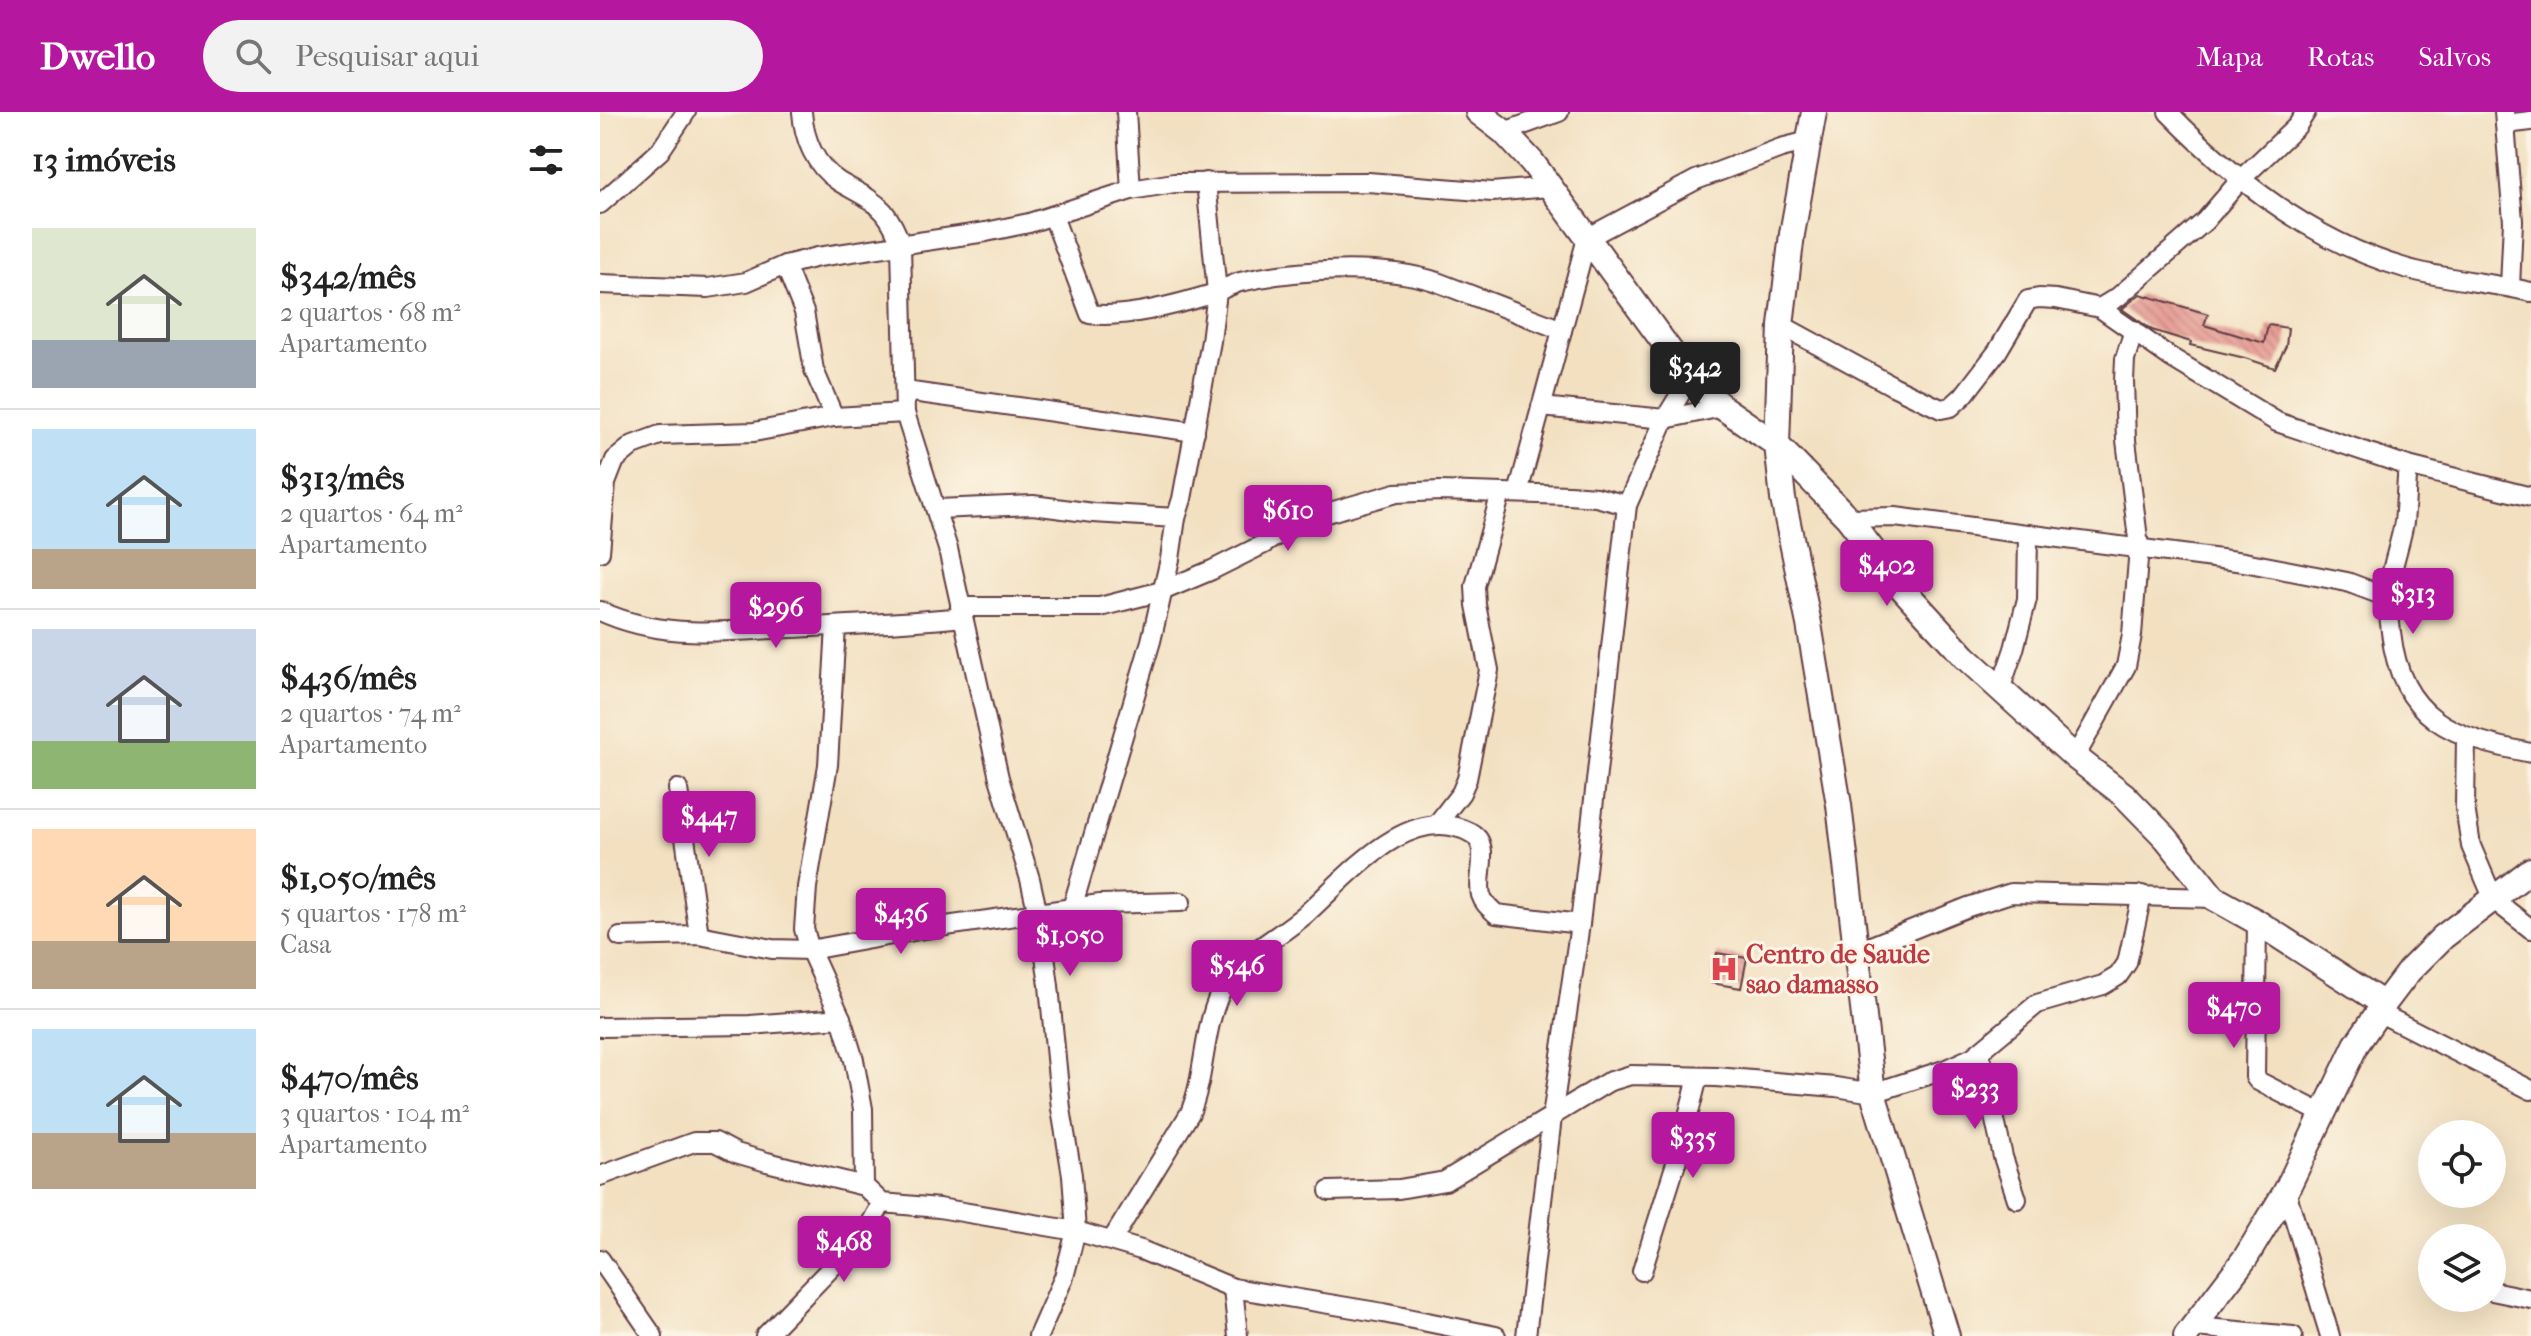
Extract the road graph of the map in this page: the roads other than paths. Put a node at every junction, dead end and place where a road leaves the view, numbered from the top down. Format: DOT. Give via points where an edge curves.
graph roads {
  1 [pos="686,112"];
  2 [pos="802,112"];
  3 [pos="1126,112"];
  4 [pos="1478,112"];
  5 [pos="1559,112"];
  6 [pos="1814,112"];
  7 [pos="2168,112"];
  8 [pos="2306,112"];
  9 [pos="2504,118"];
  10 [pos="2531,121"];
  11 [pos="1504,132"];
  12 [pos="1809,141"];
  13 [pos="2241,179"];
  14 [pos="1206,182"];
  15 [pos="1549,187"];
  16 [pos="1131,190"];
  17 [pos="600,204"];
  18 [pos="1053,216"];
  19 [pos="1587,238"];
  20 [pos="901,245"];
  21 [pos="785,265"];
  22 [pos="600,284"];
  23 [pos="2510,287"];
  24 [pos="1217,292"];
  25 [pos="2531,292"];
  26 [pos="2100,308"];
  27 [pos="1781,325"];
  28 [pos="1562,330"];
  29 [pos="2134,330"];
  30 [pos="1690,378"];
  31 [pos="905,391"];
  32 [pos="1541,407"];
  33 [pos="1722,407"];
  34 [pos="905,413"];
  35 [pos="834,417"];
  36 [pos="1665,419"];
  37 [pos="1195,432"];
  38 [pos="1777,445"];
  39 [pos="2408,466"];
  40 [pos="1509,493"];
  41 [pos="2531,497"];
  42 [pos="1627,505"];
  43 [pos="937,509"];
  44 [pos="1176,518"];
  45 [pos="1848,518"];
  46 [pos="2028,534"];
  47 [pos="2139,547"];
  48 [pos="600,552"];
  49 [pos="1162,591"];
  50 [pos="2387,597"];
  51 [pos="600,611"];
  52 [pos="962,612"];
  53 [pos="836,626"];
  54 [pos="2000,690"];
  55 [pos="2466,738"];
  56 [pos="2531,753"];
  57 [pos="2075,757"];
  58 [pos="678,789"];
  59 [pos="1437,824"];
  60 [pos="2531,870"];
  61 [pos="2142,895"];
  62 [pos="2214,898"];
  63 [pos="2494,900"];
  64 [pos="1181,902"];
  65 [pos="1072,908"];
  66 [pos="1037,913"];
  67 [pos="2257,922"];
  68 [pos="1580,924"];
  69 [pos="2531,929"];
  70 [pos="699,935"];
  71 [pos="620,937"];
  72 [pos="810,950"];
  73 [pos="1856,952"];
  74 [pos="2381,1008"];
  75 [pos="841,1018"];
  76 [pos="600,1027"];
  77 [pos="1980,1052"];
  78 [pos="1698,1077"];
  79 [pos="2531,1090"];
  80 [pos="1873,1093"];
  81 [pos="2323,1114"];
  82 [pos="1552,1117"];
  83 [pos="600,1176"];
  84 [pos="864,1186"];
  85 [pos="1329,1191"];
  86 [pos="2286,1191"];
  87 [pos="2017,1199"];
  88 [pos="882,1203"];
  89 [pos="1076,1231"];
  90 [pos="1112,1240"];
  91 [pos="600,1259"];
  92 [pos="1642,1271"];
  93 [pos="1233,1288"];
  94 [pos="2506,1294"];
  95 [pos="2531,1299"];
  96 [pos="2191,1331"];
  97 [pos="653,1336"];
  98 [pos="765,1336"];
  99 [pos="1038,1336"];
  100 [pos="1238,1336"];
  101 [pos="1496,1336"];
  102 [pos="1526,1336"];
  103 [pos="1947,1336"];
  104 [pos="2293,1336"];
  105 [pos="2330,1336"];
  1 -- 17 [label="street" via="660,151"];
  2 -- 20 [label="street" via="821,167 884,212"];
  3 -- 16 [label="street"];
  4 -- 11 [label="street"];
  5 -- 11 [label="street"];
  6 -- 12 [label="street"];
  7 -- 13 [label="street"];
  8 -- 13 [label="street"];
  9 -- 10 [label="street"];
  9 -- 23 [label="street" via="2513,221"];
  11 -- 15 [label="street"];
  12 -- 19 [label="street" via="1676,189"];
  12 -- 27 [label="street"];
  13 -- 23 [label="street" via="2318,232 2362,254 2408,269"];
  13 -- 26 [label="street" via="2205,221"];
  14 -- 15 [label="street" via="1368,182 1492,192"];
  14 -- 16 [label="street"];
  14 -- 24 [label="street"];
  15 -- 19 [label="street"];
  16 -- 18 [label="street"];
  18 -- 20 [label="street"];
  18 -- 24 [label="street" via="1090,314 1172,306"];
  19 -- 28 [label="street"];
  19 -- 30 [label="street"];
  20 -- 21 [label="street"];
  20 -- 31 [label="street"];
  21 -- 22 [label="street" via="746,282 708,288"];
  21 -- 35 [label="street" via="804,312 814,370"];
  23 -- 25 [label="street"];
  24 -- 28 [label="street" via="1238,283 1287,276 1390,272 1417,276"];
  24 -- 37 [label="street"];
  26 -- 27 [label="street" via="2048,298 2028,300 1964,395 1941,409"];
  26 -- 29 [label="street"];
  27 -- 38 [label="street"];
  28 -- 32 [label="street"];
  29 -- 39 [label="street" via="2277,422"];
  29 -- 47 [label="street" via="2124,381"];
  30 -- 33 [label="street"];
  30 -- 36 [label="street"];
  31 -- 34 [label="street"];
  31 -- 37 [label="street"];
  32 -- 36 [label="street"];
  32 -- 40 [label="street"];
  33 -- 36 [label="street"];
  33 -- 38 [label="street"];
  34 -- 35 [label="street"];
  34 -- 43 [label="street"];
  35 -- 48 [label="street" via="754,432 660,435 633,445 615,460 606,483"];
  36 -- 42 [label="street"];
  37 -- 44 [label="street"];
  38 -- 45 [label="street"];
  38 -- 73 [label="street" via="1839,805"];
  39 -- 41 [label="street"];
  39 -- 50 [label="street" via="2404,521"];
  40 -- 42 [label="street" via="1596,497"];
  40 -- 49 [label="street" via="1396,493 1338,509 1299,521 1264,544"];
  40 -- 59 [label="street" via="1475,586 1489,670 1467,779"];
  42 -- 68 [label="street"];
  43 -- 44 [label="street" via="1033,505"];
  43 -- 52 [label="street"];
  44 -- 49 [label="street"];
  45 -- 46 [label="street" via="1895,517"];
  45 -- 54 [label="street" via="1900,586"];
  46 -- 47 [label="street"];
  46 -- 54 [label="street" via="2027,599"];
  47 -- 50 [label="street" via="2347,582"];
  47 -- 57 [label="street" via="2126,666"];
  49 -- 52 [label="street" via="1100,607"];
  49 -- 65 [label="street"];
  50 -- 55 [label="street" via="2402,679 2422,709"];
  51 -- 53 [label="street" via="659,630 714,633"];
  52 -- 53 [label="street"];
  52 -- 66 [label="street" via="999,778"];
  53 -- 72 [label="street" via="828,765 806,901 804,929"];
  54 -- 57 [label="street"];
  55 -- 56 [label="street"];
  55 -- 63 [label="street" via="2465,807 2471,846"];
  57 -- 62 [label="street" via="2124,795"];
  58 -- 70 [label="street"];
  59 -- 68 [label="street" via="1478,838 1480,893 1496,914"];
  59 -- 90 [label="street" via="1387,843 1306,914 1244,958 1224,986 1211,1019 1199,1093 1190,1113"];
  60 -- 63 [label="street"];
  61 -- 62 [label="street"];
  61 -- 73 [label="street" via="2011,893"];
  61 -- 77 [label="street" via="2127,963 2118,976 2037,1004"];
  62 -- 67 [label="street"];
  63 -- 69 [label="street"];
  63 -- 74 [label="street" via="2443,937"];
  64 -- 65 [label="street"];
  65 -- 66 [label="street"];
  66 -- 72 [label="street"];
  66 -- 89 [label="street"];
  67 -- 74 [label="street"];
  67 -- 81 [label="street" via="2255,1077"];
  68 -- 82 [label="street"];
  70 -- 71 [label="street"];
  70 -- 72 [label="street" via="772,949"];
  72 -- 75 [label="street"];
  73 -- 80 [label="street"];
  74 -- 79 [label="street"];
  74 -- 81 [label="street" via="2356,1045"];
  75 -- 76 [label="street"];
  75 -- 84 [label="street" via="863,1109"];
  77 -- 80 [label="street"];
  77 -- 87 [label="street"];
  78 -- 80 [label="street"];
  78 -- 82 [label="street" via="1631,1075 1608,1082"];
  78 -- 92 [label="street"];
  80 -- 103 [label="street"];
  81 -- 86 [label="street"];
  82 -- 85 [label="street" via="1445,1181 1399,1189"];
  82 -- 102 [label="street"];
  83 -- 84 [label="street" via="705,1141"];
  84 -- 88 [label="street"];
  86 -- 96 [label="street"];
  86 -- 105 [label="street"];
  88 -- 89 [label="street"];
  88 -- 98 [label="street" via="866,1232"];
  89 -- 90 [label="street"];
  89 -- 99 [label="street" via="1064,1277"];
  90 -- 93 [label="street"];
  91 -- 97 [label="street"];
  93 -- 100 [label="street"];
  93 -- 101 [label="street"];
  94 -- 95 [label="street"];
  96 -- 104 [label="street"];
}
